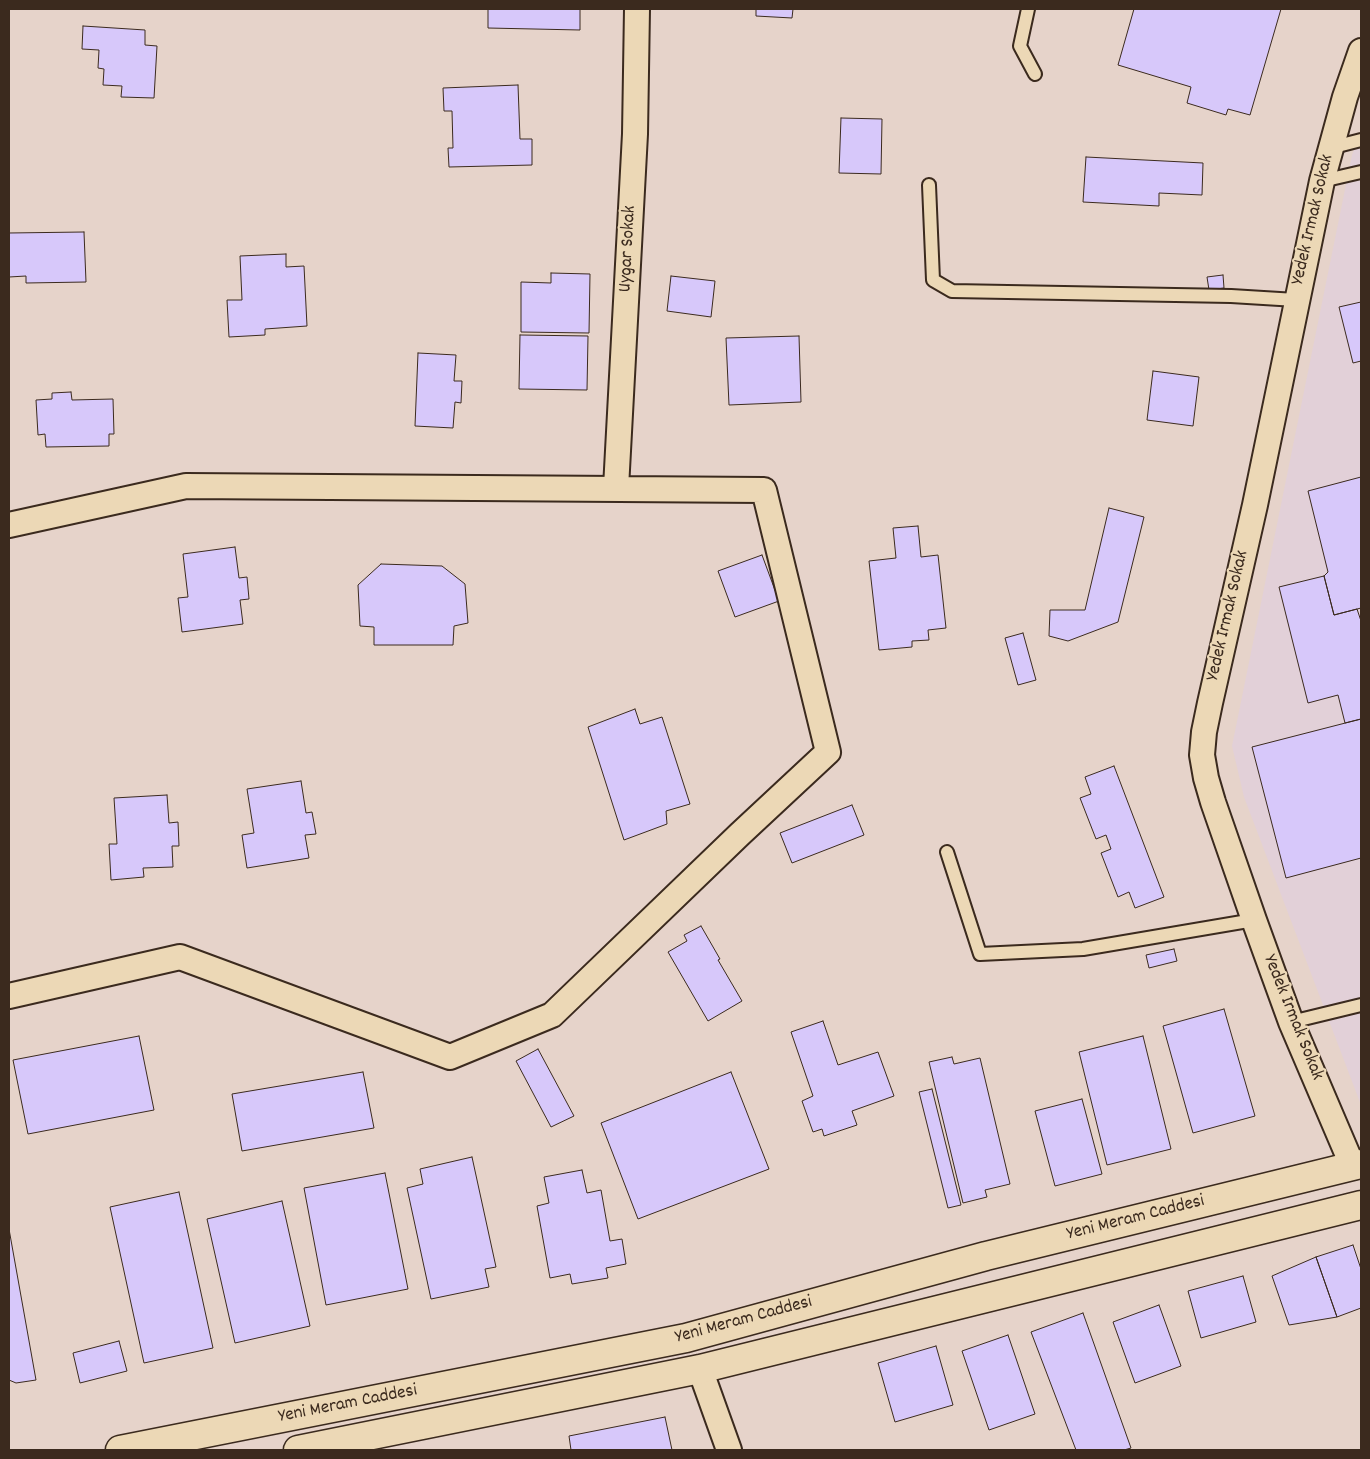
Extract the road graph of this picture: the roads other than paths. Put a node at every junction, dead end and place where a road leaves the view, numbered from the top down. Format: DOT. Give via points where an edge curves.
graph roads {
  1 [pos="637,9"];
  2 [pos="1028,9"];
  3 [pos="1361,51"];
  4 [pos="1035,74"];
  5 [pos="1361,140"];
  6 [pos="1330,148"];
  7 [pos="1361,172"];
  8 [pos="1322,181"];
  9 [pos="929,186"];
  10 [pos="1296,300"];
  11 [pos="616,488"];
  12 [pos="9,525"];
  13 [pos="947,852"];
  14 [pos="1254,920"];
  15 [pos="9,996"];
  16 [pos="1361,1005"];
  17 [pos="1292,1022"];
  18 [pos="1357,1165"];
  19 [pos="1361,1205"];
  20 [pos="700,1369"];
  21 [pos="120,1450"];
  22 [pos="298,1450"];
  23 [pos="729,1450"];
  1 -- 11 [label="street, Uygar Sokak" via="636,134"];
  2 -- 4 [label="lane" via="1020,46"];
  3 -- 6 [label="street, Yedek Irmak Sokak"];
  5 -- 6 [label="lane"];
  6 -- 8 [label="street, Yedek Irmak Sokak"];
  7 -- 8 [label="lane"];
  8 -- 10 [label="street, Yedek Irmak Sokak"];
  9 -- 10 [label="lane" via="933,280 952,291"];
  10 -- 14 [label="street, Yedek Irmak Sokak" via="1255,504 1210,702 1202,755 1212,802"];
  11 -- 12 [label="street" via="186,486"];
  11 -- 15 [label="street" via="764,490 828,752 552,1015 450,1057 180,957"];
  13 -- 14 [label="lane" via="980,954 1083,949"];
  14 -- 17 [label="street, Yedek Irmak Sokak"];
  16 -- 17 [label="lane"];
  17 -- 18 [label="street, Yedek Irmak Sokak"];
  18 -- 21 [label="main road, Yeni Meram Caddesi" via="986,1256 686,1338"];
  19 -- 20 [label="main road, Yeni Meram Caddesi"];
  20 -- 22 [label="main road, Yeni Meram Caddesi"];
  20 -- 23 [label="street"];
}
